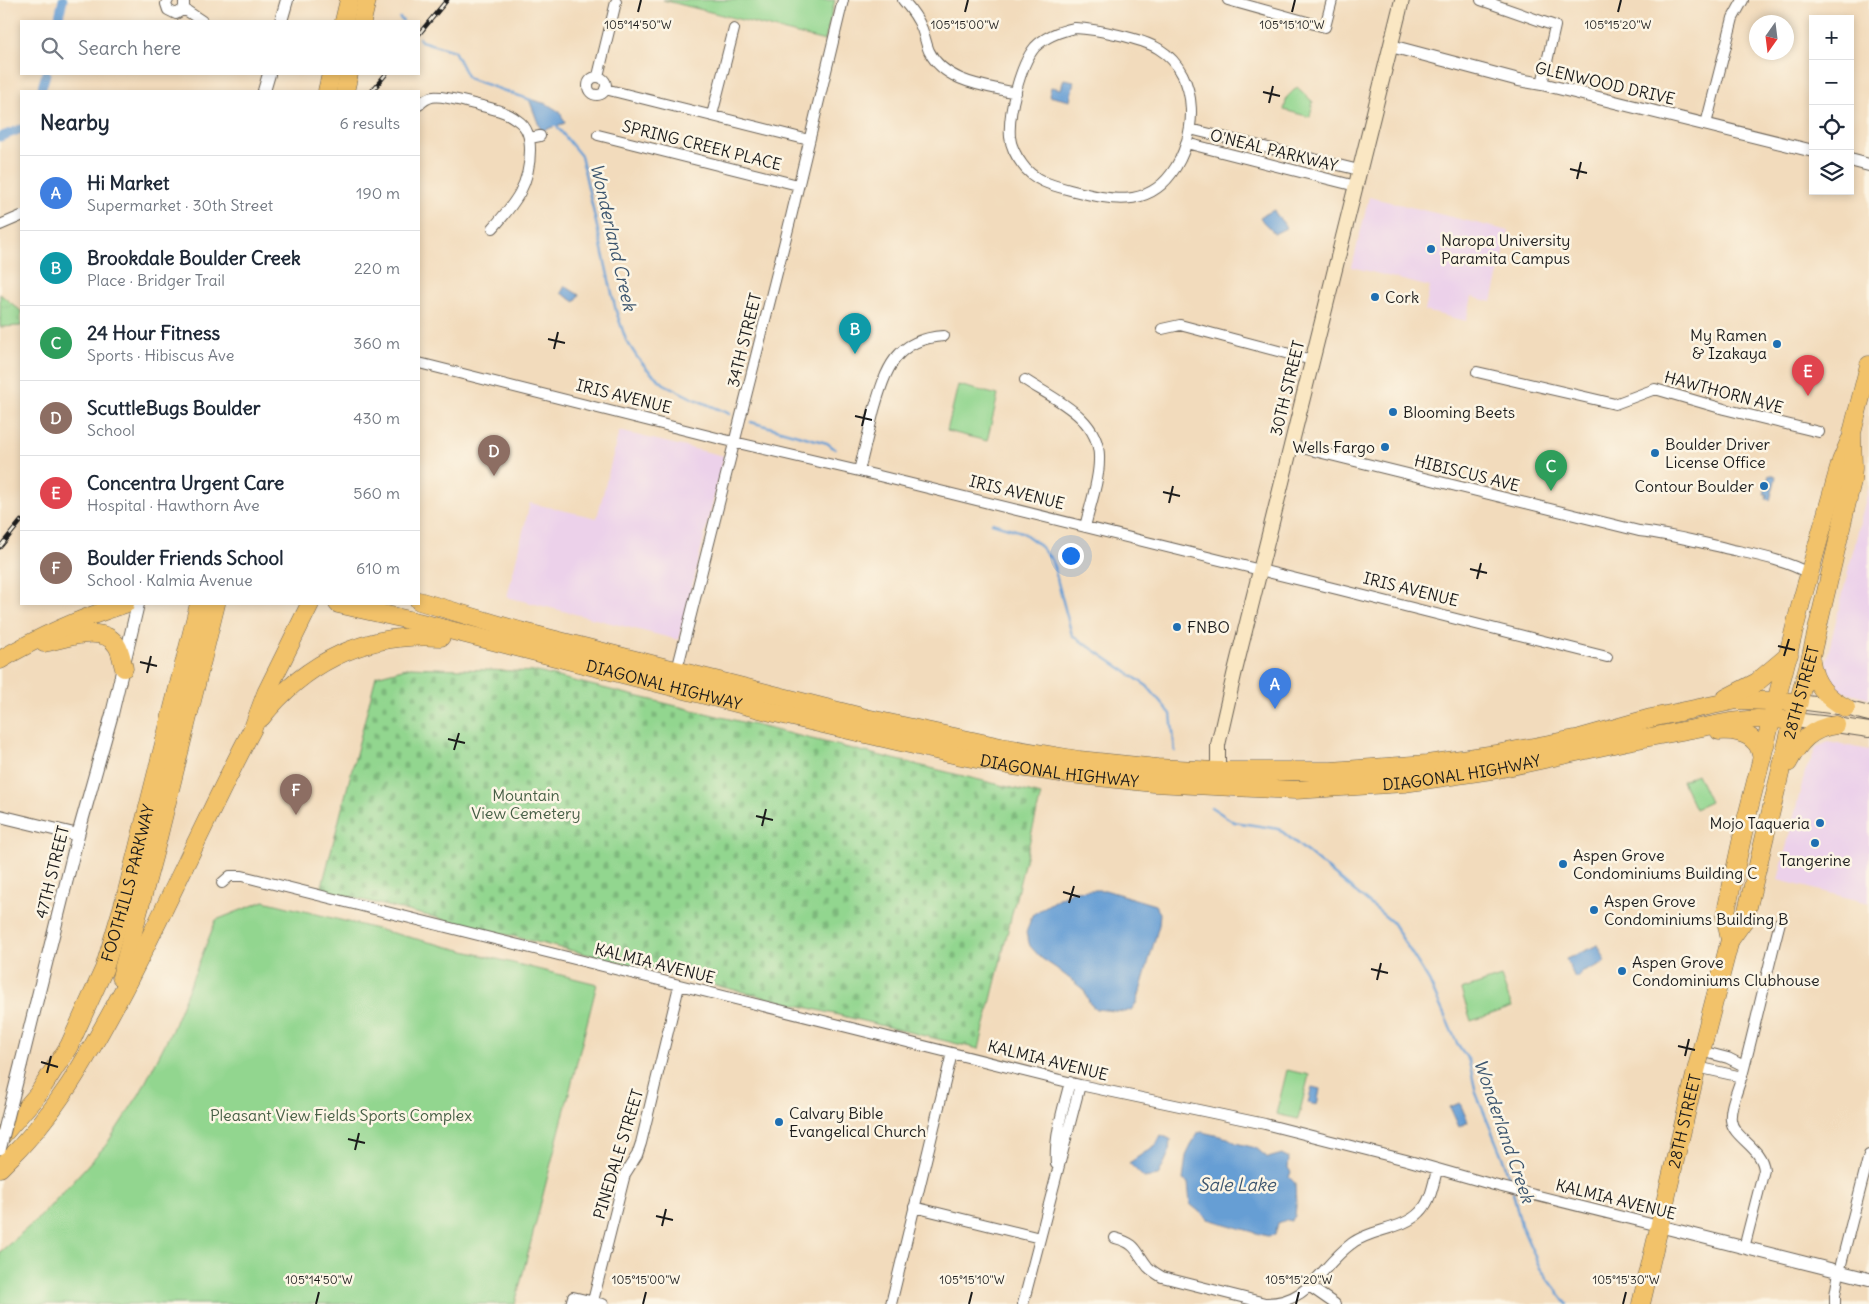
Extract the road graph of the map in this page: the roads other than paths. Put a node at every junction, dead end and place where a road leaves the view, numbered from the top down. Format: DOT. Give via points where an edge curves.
graph roads {
  1 [pos="168,0"];
  2 [pos="287,0"];
  3 [pos="350,0"];
  4 [pos="367,0"];
  5 [pos="843,0"];
  6 [pos="903,0"];
  7 [pos="1228,0"];
  8 [pos="1332,0"];
  9 [pos="1402,0"];
  10 [pos="1481,0"];
  11 [pos="1743,0"];
  12 [pos="616,2"];
  13 [pos="1245,2"];
  14 [pos="184,5"];
  15 [pos="201,20"];
  16 [pos="281,20"];
  17 [pos="344,20"];
  18 [pos="362,20"];
  19 [pos="734,29"];
  20 [pos="1391,46"];
  21 [pos="268,75"];
  22 [pos="331,75"];
  23 [pos="598,76"];
  24 [pos="1542,84"];
  25 [pos="605,89"];
  26 [pos="264,90"];
  27 [pos="327,90"];
  28 [pos="1016,93"];
  29 [pos="420,104"];
  30 [pos="712,115"];
  31 [pos="1706,124"];
  32 [pos="1190,129"];
  33 [pos="598,135"];
  34 [pos="809,140"];
  35 [pos="1186,143"];
  36 [pos="1809,150"];
  37 [pos="1854,161"];
  38 [pos="1869,165"];
  39 [pos="1360,170"];
  40 [pos="798,185"];
  41 [pos="1356,186"];
  42 [pos="20,216"];
  43 [pos="0,225"];
  44 [pos="493,228"];
  45 [pos="1162,329"];
  46 [pos="944,336"];
  47 [pos="1312,360"];
  48 [pos="420,363"];
  49 [pos="1869,365"];
  50 [pos="1477,372"];
  51 [pos="1025,380"];
  52 [pos="1819,432"];
  53 [pos="1851,439"];
  54 [pos="734,442"];
  55 [pos="1290,445"];
  56 [pos="859,471"];
  57 [pos="1086,527"];
  58 [pos="1259,570"];
  59 [pos="1810,574"];
  60 [pos="420,595"];
  61 [pos="420,600"];
  62 [pos="122,605"];
  63 [pos="138,605"];
  64 [pos="199,605"];
  65 [pos="215,605"];
  66 [pos="310,605"];
  67 [pos="342,605"];
  68 [pos="513,629"];
  69 [pos="200,632"];
  70 [pos="481,639"];
  71 [pos="31,642"];
  72 [pos="1789,655"];
  73 [pos="1811,656"];
  74 [pos="1607,657"];
  75 [pos="0,660"];
  76 [pos="124,668"];
  77 [pos="675,679"];
  78 [pos="1777,700"];
  79 [pos="1799,702"];
  80 [pos="1715,704"];
  81 [pos="1846,708"];
  82 [pos="1869,714"];
  83 [pos="1772,719"];
  84 [pos="1793,720"];
  85 [pos="1836,725"];
  86 [pos="253,728"];
  87 [pos="1869,730"];
  88 [pos="1661,736"];
  89 [pos="1762,758"];
  90 [pos="1779,778"];
  91 [pos="1218,779"];
  92 [pos="2,818"];
  93 [pos="78,835"];
  94 [pos="222,883"];
  95 [pos="1780,922"];
  96 [pos="1730,940"];
  97 [pos="678,986"];
  98 [pos="103,1027"];
  99 [pos="952,1053"];
  100 [pos="1699,1059"];
  101 [pos="1744,1066"];
  102 [pos="1742,1077"];
  103 [pos="1075,1083"];
  104 [pos="0,1138"];
  105 [pos="0,1148"];
  106 [pos="1869,1155"];
  107 [pos="0,1168"];
  108 [pos="1437,1170"];
  109 [pos="914,1207"];
  110 [pos="1659,1226"];
  111 [pos="1040,1238"];
  112 [pos="1115,1238"];
  113 [pos="1744,1248"];
  114 [pos="1839,1272"];
  115 [pos="1869,1279"];
  116 [pos="1308,1286"];
  117 [pos="572,1300"];
  118 [pos="598,1303"];
  119 [pos="891,1304"];
  120 [pos="1023,1304"];
  121 [pos="1335,1304"];
  122 [pos="1641,1304"];
  123 [pos="1836,1304"];
  1 -- 14 [label="street" via="170,12 180,14"];
  2 -- 16 [label="street"];
  3 -- 17 [label="highway"];
  4 -- 18 [label="highway"];
  5 -- 34 [label="street, 34TH STREET"];
  6 -- 28 [label="street" via="915,15 931,54 949,73 960,79"];
  7 -- 13 [label="street"];
  8 -- 13 [label="street" via="1325,27"];
  9 -- 20 [label="main road, 30TH STREET"];
  10 -- 24 [label="street" via="1555,26"];
  11 -- 31 [label="street" via="1733,18"];
  12 -- 23 [label="street"];
  14 -- 15 [label="street"];
  19 -- 30 [label="street"];
  20 -- 24 [label="street, GLENWOOD DRIVE"];
  20 -- 39 [label="main road, 30TH STREET"];
  21 -- 26 [label="street"];
  22 -- 27 [label="highway"];
  23 -- 25 [label="street" via="605,82"];
  23 -- 25 [label="street" via="590,79 589,91 596,95"];
  24 -- 31 [label="street, GLENWOOD DRIVE"];
  25 -- 30 [label="street"];
  28 -- 32 [label="street" via="1026,61 1036,47 1062,30 1088,29 1142,42 1159,49 1173,61 1181,72 1191,104"];
  28 -- 35 [label="street" via="1010,121 1010,138 1016,155 1033,176 1049,184 1106,199 1137,197 1156,188 1170,176"];
  29 -- 44 [label="street" via="433,96 491,108 515,118 535,137 525,184 511,208"];
  30 -- 34 [label="street"];
  31 -- 36 [label="street, GLENWOOD DRIVE"];
  32 -- 35 [label="street"];
  32 -- 39 [label="street, O'NEAL PARKWAY"];
  33 -- 40 [label="street, SPRING CREEK PLACE"];
  34 -- 40 [label="street, 34TH STREET"];
  35 -- 41 [label="street, O'NEAL PARKWAY"];
  37 -- 38 [label="street"];
  39 -- 41 [label="main road, 30TH STREET"];
  40 -- 54 [label="street, 34TH STREET"];
  41 -- 47 [label="main road, 30TH STREET"];
  42 -- 43 [label="street"];
  45 -- 47 [label="street" via="1180,325"];
  46 -- 56 [label="street" via="931,336 916,342 888,367"];
  47 -- 55 [label="main road, 30TH STREET"];
  48 -- 54 [label="street, IRIS AVENUE"];
  49 -- 53 [label="highway, 28TH STREET"];
  50 -- 52 [label="street, HAWTHORN AVE" via="1615,404 1655,388"];
  51 -- 57 [label="street" via="1078,414 1093,434 1100,459"];
  53 -- 59 [label="highway, 28TH STREET" via="1841,461"];
  53 -- 73 [label="highway, 28TH STREET" via="1852,481"];
  54 -- 56 [label="street, IRIS AVENUE"];
  54 -- 77 [label="street, 34TH STREET"];
  55 -- 58 [label="main road, 30TH STREET"];
  55 -- 59 [label="street, HIBISCUS AVE" via="1639,531 1759,556 1796,566"];
  56 -- 57 [label="street, IRIS AVENUE"];
  57 -- 58 [label="street, IRIS AVENUE"];
  58 -- 74 [label="street, IRIS AVENUE"];
  58 -- 91 [label="main road, 30TH STREET" via="1218,745"];
  59 -- 72 [label="highway, 28TH STREET"];
  60 -- 68 [label="highway" via="491,617"];
  61 -- 68 [label="highway, DIAGONAL HIGHWAY"];
  62 -- 71 [label="highway" via="76,620"];
  63 -- 76 [label="street, 47TH STREET"];
  64 -- 69 [label="highway, FOOTHILLS PARKWAY"];
  65 -- 69 [label="highway, FOOTHILLS PARKWAY"];
  66 -- 86 [label="highway" via="266,693"];
  67 -- 70 [label="highway, DIAGONAL HIGHWAY"];
  68 -- 77 [label="highway, DIAGONAL HIGHWAY"];
  69 -- 98 [label="highway, FOOTHILLS PARKWAY" via="189,717 127,958"];
  69 -- 104 [label="highway, FOOTHILLS PARKWAY" via="104,969 69,1046 38,1094"];
  70 -- 77 [label="highway, DIAGONAL HIGHWAY"];
  70 -- 86 [label="highway" via="404,636 346,650 294,683"];
  71 -- 75 [label="highway"];
  71 -- 76 [label="highway" via="44,643 93,633 107,635 118,646"];
  72 -- 78 [label="highway, 28TH STREET"];
  72 -- 80 [label="highway" via="1757,682"];
  73 -- 79 [label="highway, 28TH STREET"];
  73 -- 81 [label="highway" via="1814,676 1821,689"];
  76 -- 93 [label="street, 47TH STREET"];
  77 -- 91 [label="highway, DIAGONAL HIGHWAY" via="963,748 1013,766 1144,782"];
  78 -- 79 [label="highway, DIAGONAL HIGHWAY"];
  78 -- 80 [label="highway, DIAGONAL HIGHWAY" via="1737,700"];
  78 -- 83 [label="highway, 28TH STREET"];
  79 -- 81 [label="main road"];
  79 -- 84 [label="highway, 28TH STREET"];
  80 -- 91 [label="highway, DIAGONAL HIGHWAY" via="1580,738 1496,754 1427,764"];
  81 -- 82 [label="main road"];
  83 -- 84 [label="highway, DIAGONAL HIGHWAY"];
  83 -- 88 [label="highway, DIAGONAL HIGHWAY" via="1730,722"];
  83 -- 89 [label="highway, 28TH STREET"];
  84 -- 85 [label="main road"];
  84 -- 90 [label="highway, 28TH STREET"];
  85 -- 87 [label="main road"];
  85 -- 90 [label="highway" via="1818,729 1802,740"];
  86 -- 98 [label="highway" via="140,959"];
  88 -- 89 [label="highway" via="1726,730 1738,732 1756,743"];
  88 -- 91 [label="highway, DIAGONAL HIGHWAY" via="1498,769 1412,782 1295,790"];
  89 -- 96 [label="highway, 28TH STREET" via="1725,916"];
  90 -- 96 [label="highway, 28TH STREET" via="1745,919"];
  92 -- 93 [label="street"];
  93 -- 105 [label="street, 47TH STREET, bridge"];
  94 -- 97 [label="street, KALMIA AVENUE" via="230,876 242,876"];
  95 -- 101 [label="street"];
  96 -- 100 [label="highway, 28TH STREET"];
  97 -- 99 [label="street, KALMIA AVENUE"];
  97 -- 118 [label="street, PINEDALE STREET" via="641,1143 625,1174"];
  98 -- 107 [label="highway" via="57,1105"];
  99 -- 103 [label="street, KALMIA AVENUE"];
  99 -- 109 [label="street"];
  100 -- 101 [label="street" via="1728,1058"];
  100 -- 102 [label="street"];
  100 -- 110 [label="highway, 28TH STREET"];
  101 -- 102 [label="street"];
  102 -- 113 [label="street" via="1730,1120 1760,1156 1764,1170"];
  103 -- 108 [label="street, KALMIA AVENUE" via="1265,1124"];
  103 -- 111 [label="street"];
  106 -- 114 [label="street"];
  108 -- 110 [label="street, KALMIA AVENUE"];
  108 -- 116 [label="street" via="1429,1199 1421,1212 1412,1219 1353,1242"];
  109 -- 111 [label="street"];
  109 -- 119 [label="street"];
  110 -- 113 [label="street, KALMIA AVENUE"];
  110 -- 122 [label="highway, 28TH STREET"];
  111 -- 120 [label="street"];
  112 -- 116 [label="street" via="1131,1244 1150,1269 1162,1277 1265,1304 1292,1299"];
  113 -- 114 [label="street, KALMIA AVENUE"];
  114 -- 115 [label="street, KALMIA AVENUE"];
  114 -- 123 [label="street"];
  116 -- 121 [label="street"];
  117 -- 118 [label="street"];
}
